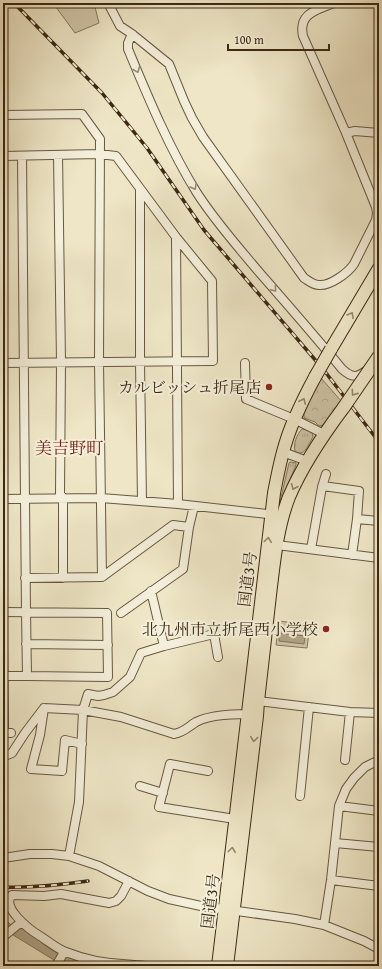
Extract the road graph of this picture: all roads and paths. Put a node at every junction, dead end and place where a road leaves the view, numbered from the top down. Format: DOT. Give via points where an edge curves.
graph roads {
  1 [pos="108,3"];
  2 [pos="334,3"];
  3 [pos="132,34"];
  4 [pos="3,115"];
  5 [pos="379,124"];
  6 [pos="376,132"];
  7 [pos="346,133"];
  8 [pos="99,154"];
  9 [pos="58,155"];
  10 [pos="3,156"];
  11 [pos="22,156"];
  12 [pos="140,189"];
  13 [pos="176,237"];
  14 [pos="379,266"];
  15 [pos="379,356"];
  16 [pos="379,361"];
  17 [pos="61,362"];
  18 [pos="99,362"];
  19 [pos="140,362"];
  20 [pos="177,362"];
  21 [pos="3,363"];
  22 [pos="24,363"];
  23 [pos="245,364"];
  24 [pos="294,419"];
  25 [pos="324,434"];
  26 [pos="283,452"];
  27 [pos="307,461"];
  28 [pos="326,474"];
  29 [pos="323,486"];
  30 [pos="63,498"];
  31 [pos="101,498"];
  32 [pos="25,499"];
  33 [pos="3,500"];
  34 [pos="142,501"];
  35 [pos="178,504"];
  36 [pos="194,506"];
  37 [pos="277,515"];
  38 [pos="357,518"];
  39 [pos="379,521"];
  40 [pos="189,527"];
  41 [pos="277,545"];
  42 [pos="311,549"];
  43 [pos="352,555"];
  44 [pos="379,558"];
  45 [pos="102,577"];
  46 [pos="26,578"];
  47 [pos="63,578"];
  48 [pos="151,591"];
  49 [pos="3,612"];
  50 [pos="26,612"];
  51 [pos="121,613"];
  52 [pos="3,644"];
  53 [pos="26,644"];
  54 [pos="108,645"];
  55 [pos="164,646"];
  56 [pos="218,657"];
  57 [pos="4,676"];
  58 [pos="27,676"];
  59 [pos="258,700"];
  60 [pos="309,707"];
  61 [pos="44,708"];
  62 [pos="83,710"];
  63 [pos="350,712"];
  64 [pos="379,712"];
  65 [pos="252,715"];
  66 [pos="11,733"];
  67 [pos="82,744"];
  68 [pos="3,756"];
  69 [pos="345,760"];
  70 [pos="379,760"];
  71 [pos="208,772"];
  72 [pos="140,786"];
  73 [pos="163,793"];
  74 [pos="300,796"];
  75 [pos="339,806"];
  76 [pos="379,811"];
  77 [pos="235,819"];
  78 [pos="335,843"];
  79 [pos="379,847"];
  80 [pos="69,856"];
  81 [pos="3,858"];
  82 [pos="331,880"];
  83 [pos="129,881"];
  84 [pos="379,886"];
  85 [pos="229,910"];
  86 [pos="18,924"];
  87 [pos="324,925"];
  88 [pos="5,935"];
  89 [pos="225,945"];
  90 [pos="379,949"];
  91 [pos="64,952"];
  92 [pos="57,966"];
  93 [pos="145,966"];
  94 [pos="218,966"];
  95 [pos="227,966"];
  1 -- 3 [label="street" via="120,26"];
  2 -- 7 [label="street" via="305,17 302,29"];
  3 -- 7 [label="street" via="169,64 192,118 207,142 304,278 318,285 327,284 350,270 376,220 376,207"];
  3 -- 16 [label="street, one-way" via="128,48 144,90 182,166 216,219 346,372 359,376"];
  4 -- 8 [label="street" via="82,114 100,138"];
  5 -- 6 [label="street"];
  6 -- 7 [label="street"];
  8 -- 9 [label="street"];
  8 -- 12 [label="street" via="116,156"];
  8 -- 18 [label="street"];
  9 -- 11 [label="street"];
  9 -- 17 [label="street"];
  10 -- 11 [label="street"];
  11 -- 22 [label="street"];
  12 -- 13 [label="street"];
  12 -- 19 [label="street"];
  13 -- 20 [label="street"];
  13 -- 20 [label="street" via="212,281 213,361"];
  24 -- 14 [label="highway, 国道3号, one-way, bridge" via="315,377"];
  15 -- 25 [label="highway, 国道3号, one-way, bridge"];
  17 -- 18 [label="street"];
  17 -- 22 [label="street"];
  17 -- 30 [label="street" via="60,494"];
  18 -- 19 [label="street"];
  18 -- 31 [label="street"];
  19 -- 20 [label="street"];
  19 -- 34 [label="street"];
  20 -- 35 [label="street"];
  21 -- 22 [label="street"];
  22 -- 32 [label="street"];
  23 -- 24 [label="street" via="246,400"];
  24 -- 25 [label="street"];
  24 -- 26 [label="highway, 国道3号"];
  25 -- 27 [label="highway, 国道3号"];
  26 -- 27 [label="street"];
  26 -- 37 [label="highway, 国道3号" via="276,486"];
  27 -- 37 [label="highway, 国道3号, one-way" via="289,498"];
  28 -- 29 [label="street"];
  29 -- 38 [label="street" via="359,491"];
  29 -- 42 [label="street"];
  30 -- 31 [label="street"];
  30 -- 32 [label="street"];
  30 -- 47 [label="street"];
  31 -- 34 [label="street"];
  31 -- 45 [label="street"];
  32 -- 33 [label="street"];
  32 -- 46 [label="street"];
  34 -- 35 [label="street"];
  35 -- 36 [label="street"];
  36 -- 37 [label="street"];
  36 -- 40 [label="street"];
  37 -- 41 [label="highway, 国道3号"];
  65 -- 37 [label="highway, 国道3号, one-way"];
  38 -- 39 [label="street"];
  38 -- 43 [label="street"];
  40 -- 45 [label="street" via="173,525"];
  40 -- 48 [label="street" via="183,569"];
  41 -- 42 [label="street"];
  41 -- 59 [label="highway, 国道3号"];
  42 -- 43 [label="street"];
  43 -- 44 [label="street"];
  45 -- 47 [label="street"];
  46 -- 47 [label="street"];
  46 -- 50 [label="street"];
  48 -- 51 [label="street"];
  48 -- 55 [label="street"];
  49 -- 50 [label="street"];
  50 -- 53 [label="street"];
  50 -- 54 [label="street" via="107,613"];
  52 -- 57 [label="street"];
  53 -- 54 [label="street"];
  53 -- 58 [label="street"];
  54 -- 58 [label="street" via="108,677"];
  55 -- 56 [label="street" via="214,634"];
  55 -- 62 [label="street" via="141,653 130,677 113,692 98,696 88,694"];
  57 -- 58 [label="street"];
  57 -- 66 [label="street" via="4,733"];
  59 -- 60 [label="street"];
  59 -- 65 [label="highway, 国道3号"];
  60 -- 63 [label="street"];
  60 -- 74 [label="street"];
  61 -- 62 [label="street"];
  61 -- 67 [label="street" via="31,769 62,771 65,740"];
  61 -- 68 [label="street" via="12,753"];
  62 -- 65 [label="street" via="121,717 174,734 182,733 209,717"];
  62 -- 67 [label="street"];
  63 -- 64 [label="street"];
  63 -- 69 [label="street"];
  65 -- 77 [label="highway, 国道3号"];
  65 -- 85 [label="highway, 国道3号, one-way"];
  67 -- 80 [label="street" via="79,802"];
  70 -- 75 [label="street" via="365,767 354,778"];
  71 -- 73 [label="street" via="170,764"];
  72 -- 73 [label="street"];
  73 -- 77 [label="street" via="159,807"];
  75 -- 76 [label="street"];
  75 -- 78 [label="street"];
  85 -- 77 [label="highway, 国道3号, one-way"];
  78 -- 79 [label="street"];
  78 -- 82 [label="street"];
  80 -- 81 [label="street" via="30,854"];
  80 -- 83 [label="street"];
  82 -- 84 [label="street"];
  82 -- 87 [label="street"];
  83 -- 85 [label="street" via="169,899"];
  83 -- 86 [label="street" via="116,901 109,903 61,894 12,895 4,904"];
  85 -- 87 [label="street"];
  85 -- 89 [label="highway, 国道3号"];
  86 -- 88 [label="street"];
  86 -- 91 [label="street"];
  87 -- 90 [label="street"];
  89 -- 94 [label="highway, 国道3号"];
  89 -- 95 [label="highway, 国道3号"];
  91 -- 92 [label="street"];
  91 -- 93 [label="street" via="96,961"];
}
